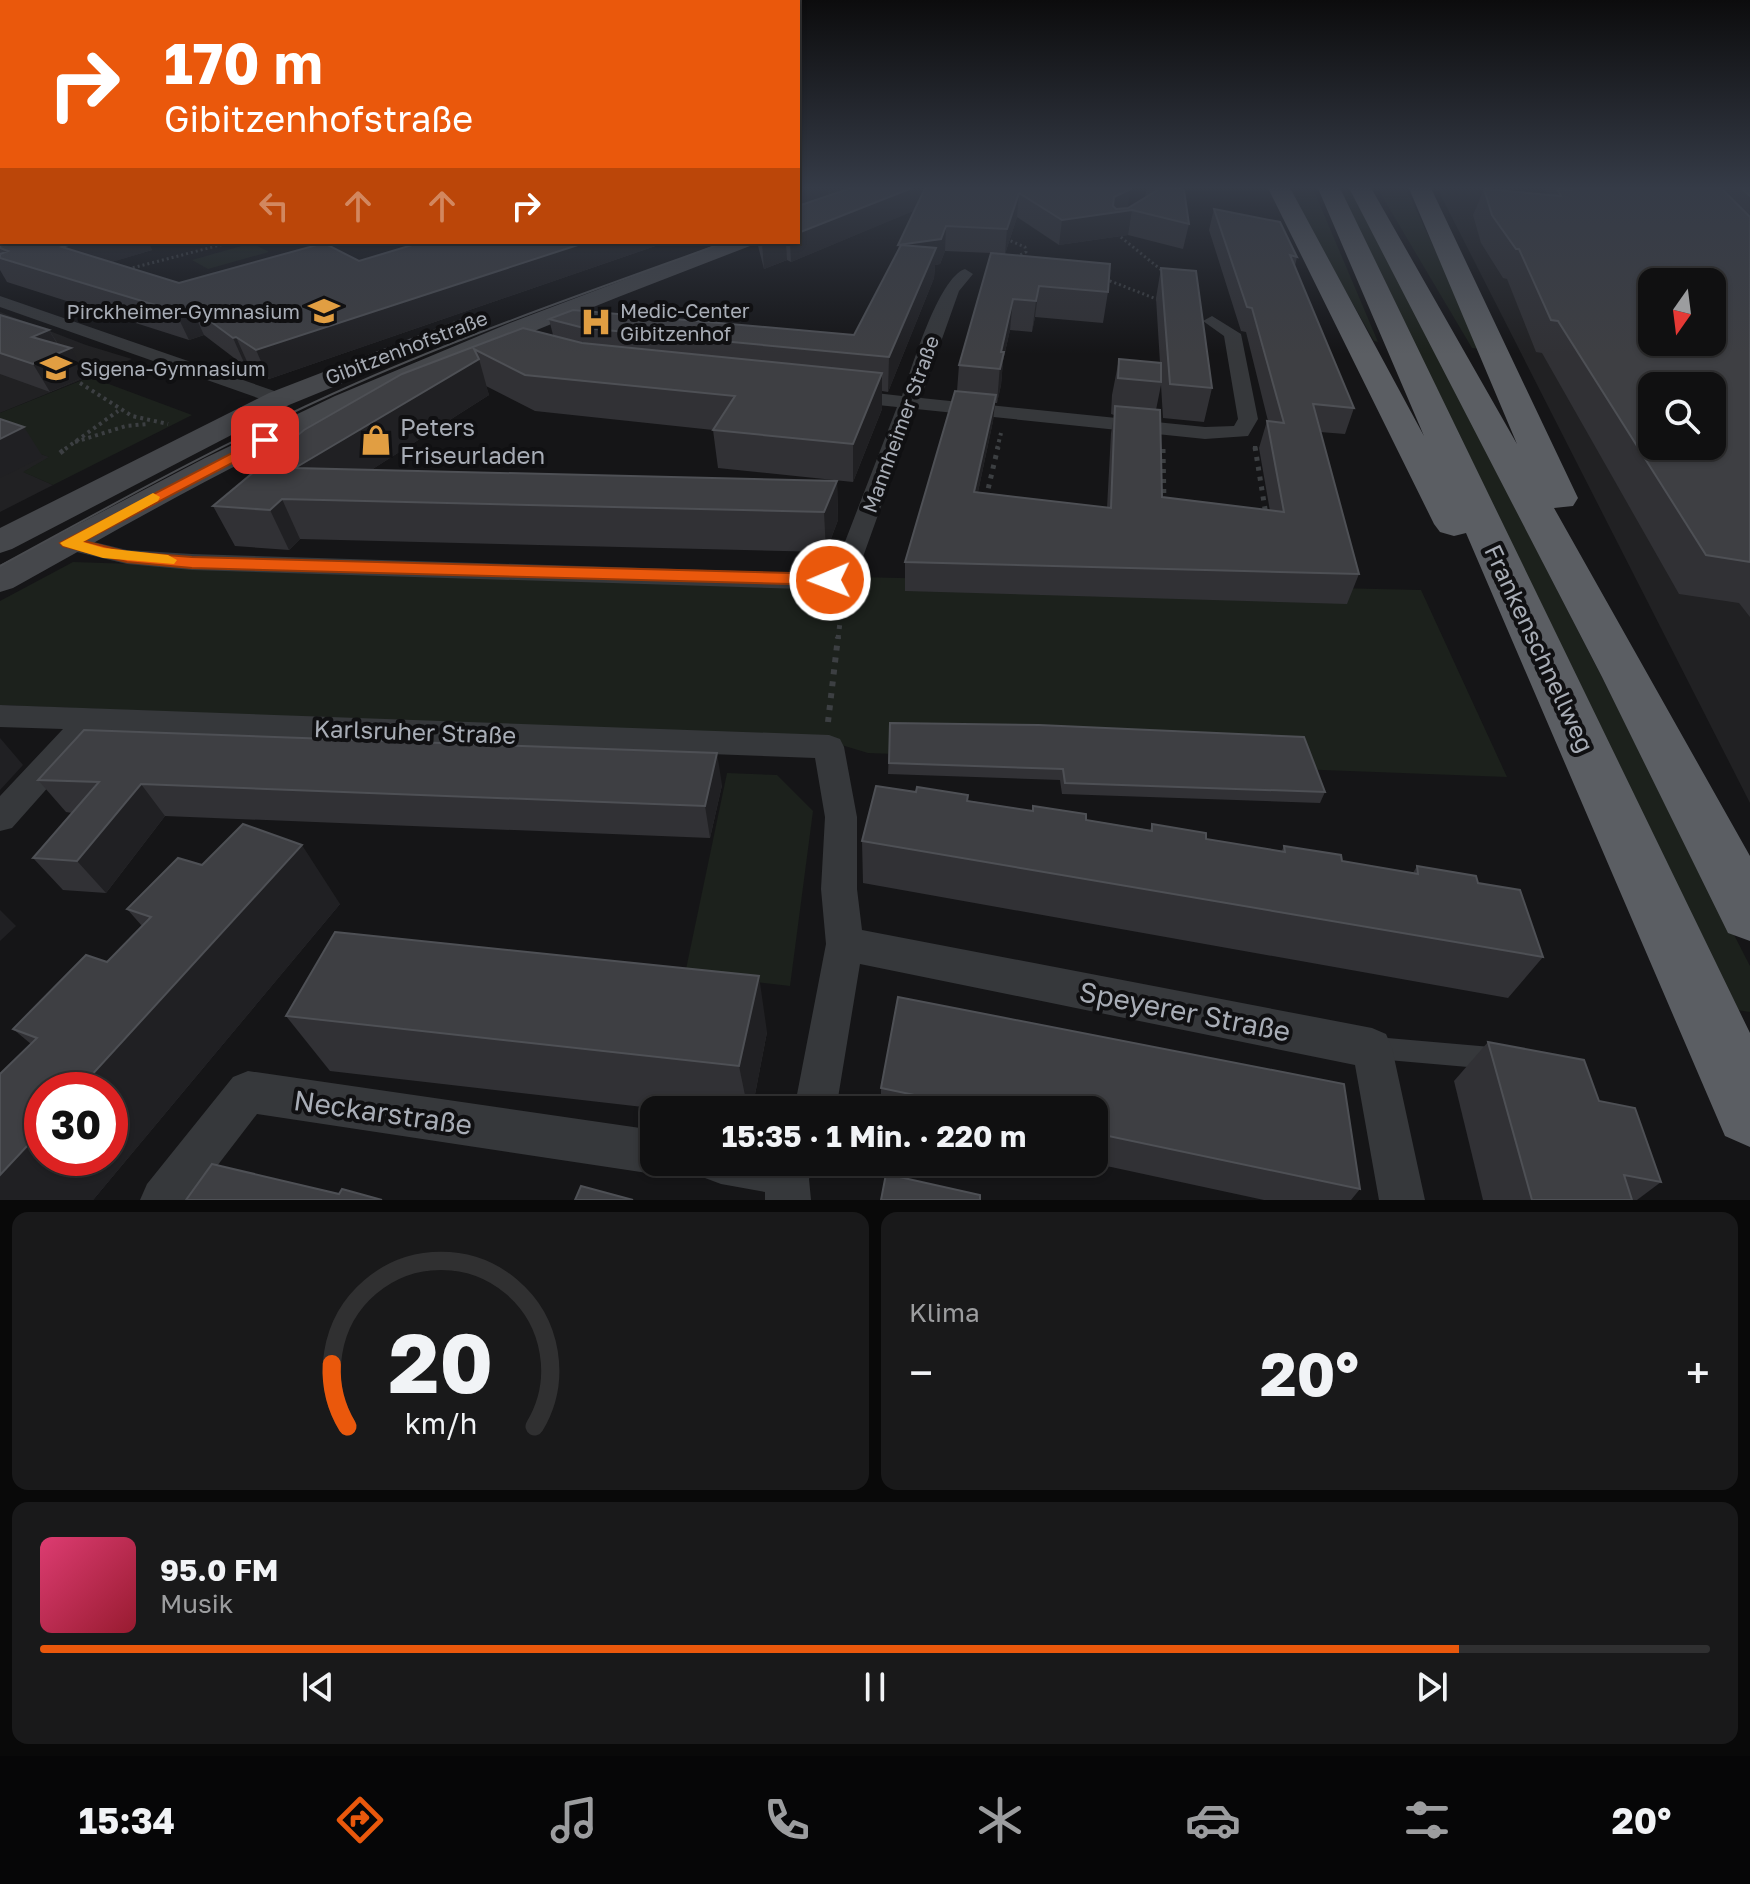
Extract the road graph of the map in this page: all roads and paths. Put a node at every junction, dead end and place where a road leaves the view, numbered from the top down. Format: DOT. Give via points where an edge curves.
graph roads {
  1 [pos="1016,242"];
  2 [pos="1127,242"];
  3 [pos="1307,242"];
  4 [pos="1354,242"];
  5 [pos="1389,242"];
  6 [pos="1444,242"];
  7 [pos="224,244"];
  8 [pos="690,244"];
  9 [pos="738,244"];
  10 [pos="125,270"];
  11 [pos="965,274"];
  12 [pos="1094,278"];
  13 [pos="1168,282"];
  14 [pos="0,301"];
  15 [pos="1212,321"];
  16 [pos="488,338"];
  17 [pos="80,383"];
  18 [pos="829,394"];
  19 [pos="279,399"];
  20 [pos="908,401"];
  21 [pos="118,411"];
  22 [pos="1005,411"];
  23 [pos="152,423"];
  24 [pos="224,425"];
  25 [pos="1162,428"];
  26 [pos="1241,432"];
  27 [pos="75,442"];
  28 [pos="60,453"];
  29 [pos="1164,507"];
  30 [pos="983,512"];
  31 [pos="1268,527"];
  32 [pos="0,542"];
  33 [pos="69,543"];
  34 [pos="839,577"];
  35 [pos="0,580"];
  36 [pos="0,716"];
  37 [pos="91,719"];
  38 [pos="829,747"];
  39 [pos="1685,786"];
  40 [pos="1610,801"];
  41 [pos="0,818"];
  42 [pos="1750,914"];
  43 [pos="845,944"];
  44 [pos="1372,1048"];
  45 [pos="1509,1060"];
  46 [pos="818,1096"];
  47 [pos="1750,1111"];
  48 [pos="640,1150"];
  49 [pos="163,1200"];
  50 [pos="1402,1200"];
  1 -- 11 [label="path" via="1026,252 986,261"];
  2 -- 13 [label="path" via="1156,263"];
  3 -- 40 [label="highway" via="1425,470"];
  4 -- 40 [label="highway, Frankenschnellweg"];
  5 -- 39 [label="highway"];
  6 -- 39 [label="highway" via="1620,623"];
  7 -- 10 [label="path"];
  8 -- 16 [label="main road, Gibitzenhofstraße"];
  9 -- 16 [label="main road, Gibitzenhofstraße"];
  11 -- 20 [label="street, Mannheimer Straße" via="951,290"];
  12 -- 15 [label="path" via="1170,305 1173,324"];
  14 -- 19 [label="street"];
  15 -- 26 [label="street" via="1232,334 1248,419"];
  16 -- 19 [label="main road, Gibitzenhofstraße"];
  16 -- 33 [label="main road, Gibitzenhofstraße" via="278,434"];
  17 -- 21 [label="path"];
  18 -- 20 [label="street"];
  19 -- 24 [label="main road, Gibitzenhofstraße"];
  20 -- 22 [label="street"];
  20 -- 34 [label="street, Mannheimer Straße" via="847,568"];
  21 -- 23 [label="path"];
  21 -- 27 [label="path"];
  22 -- 25 [label="street"];
  22 -- 30 [label="path"];
  23 -- 24 [label="path"];
  23 -- 27 [label="path"];
  24 -- 32 [label="main road, Gibitzenhofstraße"];
  25 -- 26 [label="street"];
  25 -- 29 [label="path"];
  26 -- 31 [label="path" via="1253,438"];
  27 -- 28 [label="path"];
  33 -- 34 [label="street" via="127,557 192,562 803,581"];
  33 -- 35 [label="main road, Gibitzenhofstraße"];
  34 -- 38 [label="path" via="845,584 827,712"];
  36 -- 37 [label="street, Karlsruher Straße"];
  37 -- 38 [label="street, Karlsruher Straße"];
  37 -- 41 [label="street"];
  38 -- 43 [label="street" via="841,817 839,889"];
  39 -- 42 [label="highway"];
  40 -- 47 [label="highway, Frankenschnellweg"];
  43 -- 44 [label="street, Speyerer Straße"];
  43 -- 46 [label="street"];
  44 -- 45 [label="lane"];
  44 -- 50 [label="street"];
  48 -- 49 [label="street, Neckarstraße" via="248,1092"];
}
